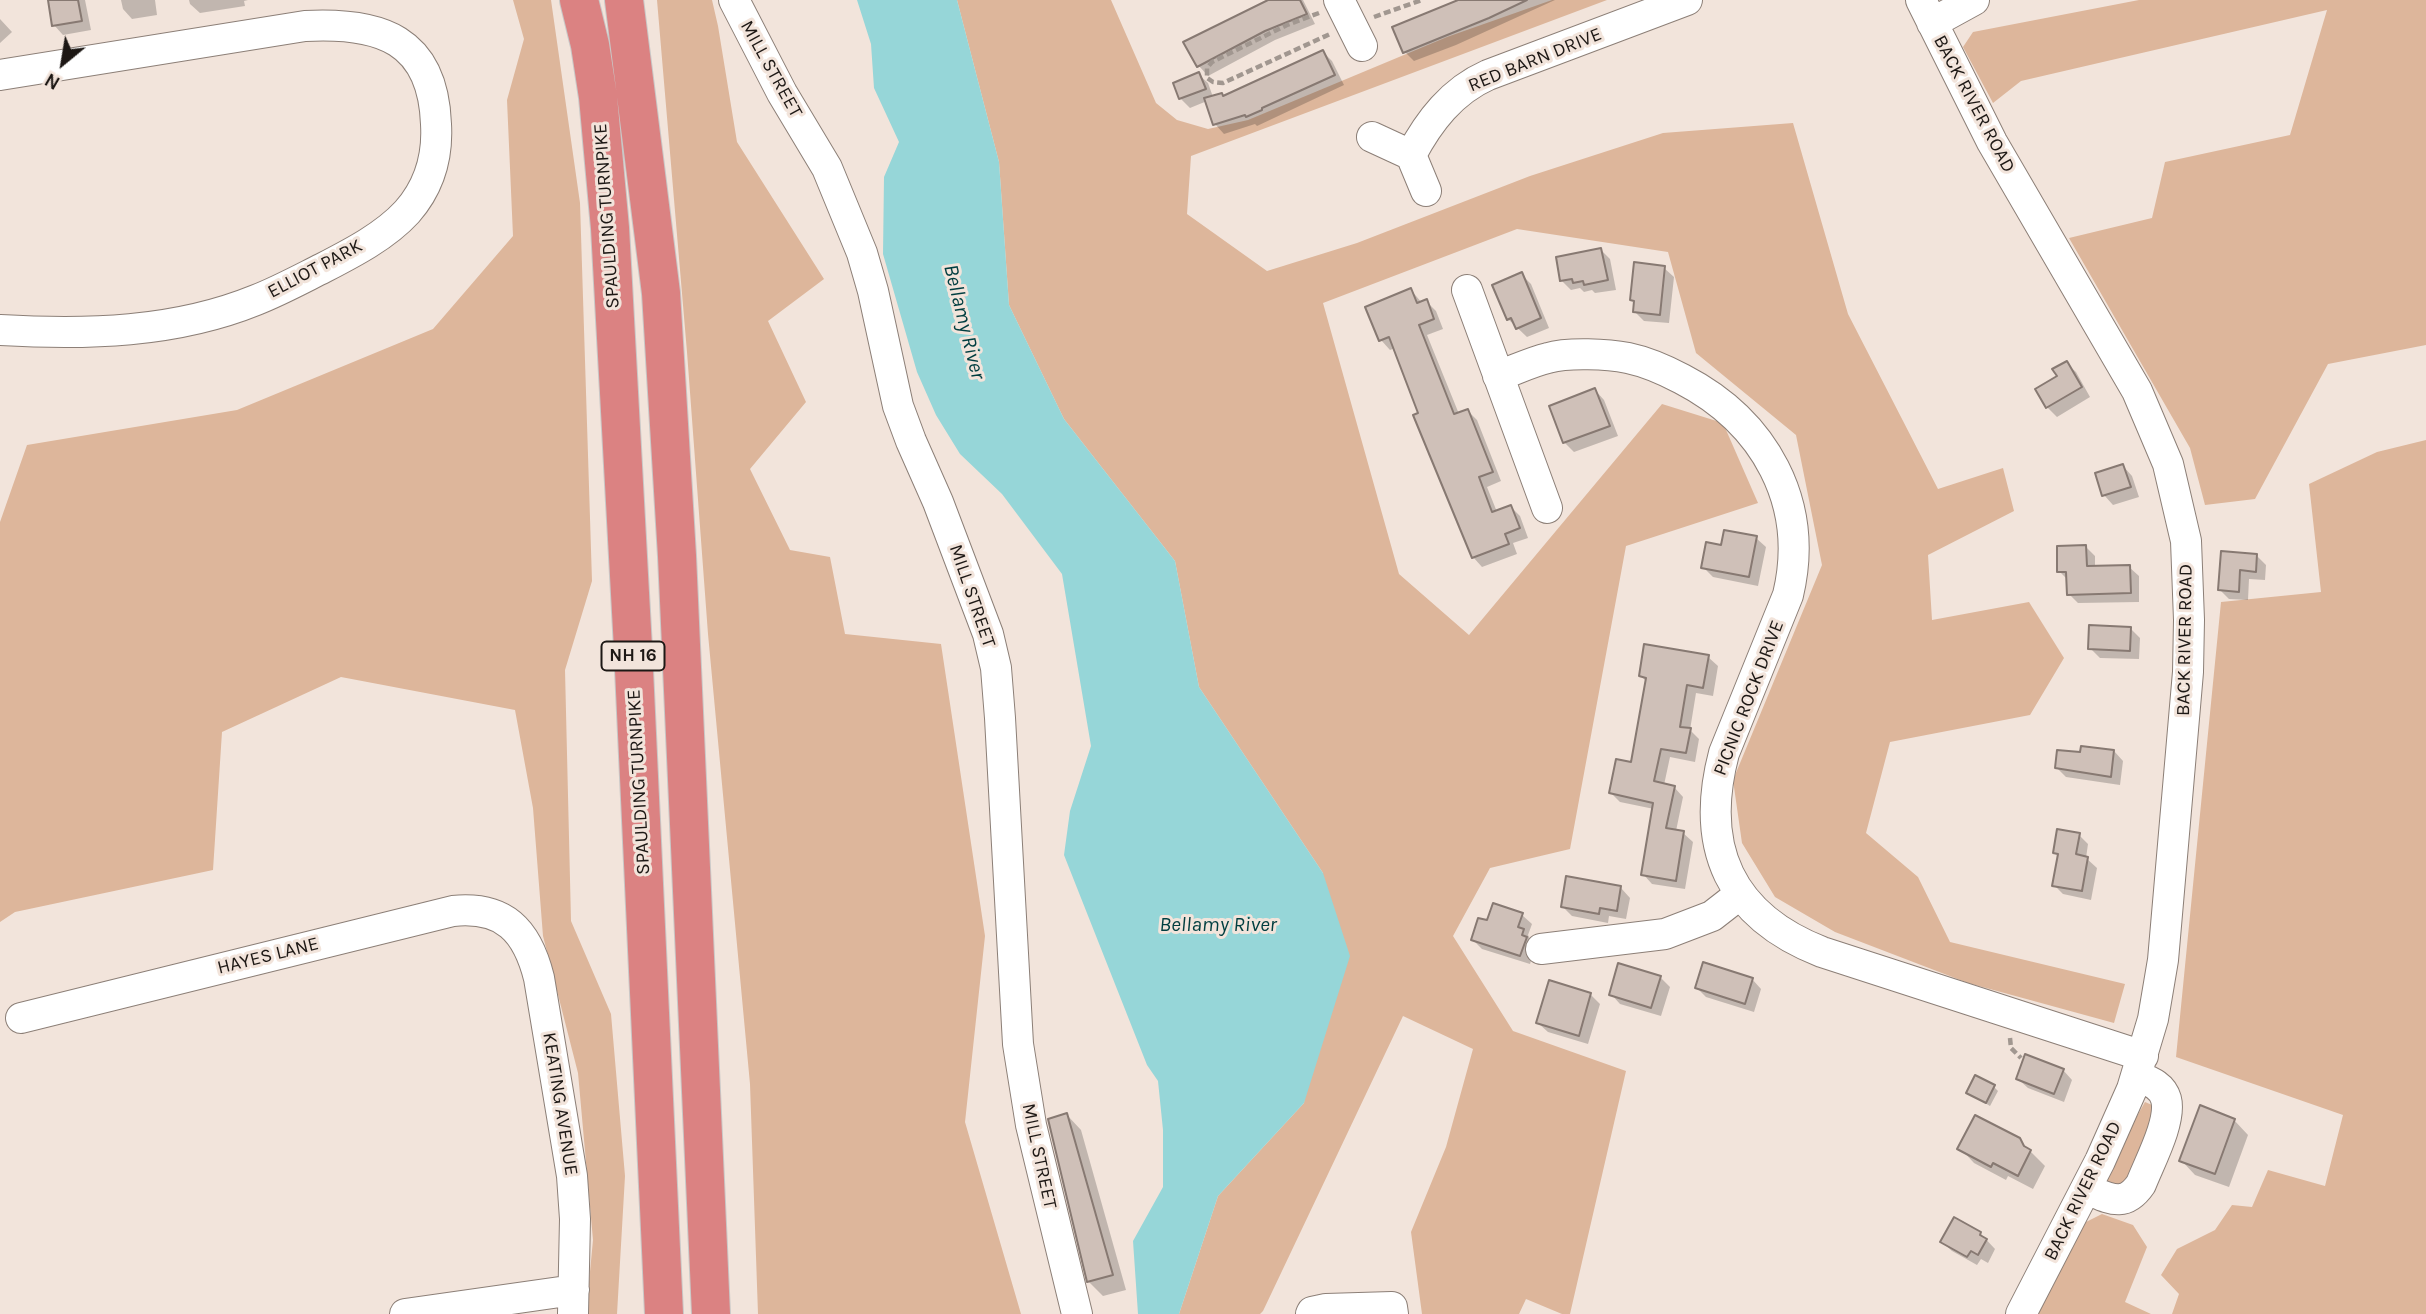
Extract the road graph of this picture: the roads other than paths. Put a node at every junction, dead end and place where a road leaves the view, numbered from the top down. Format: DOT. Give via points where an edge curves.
graph roads {
  1 [pos="579,0"];
  2 [pos="624,0"];
  3 [pos="734,0"];
  4 [pos="1688,0"];
  5 [pos="1974,0"];
  6 [pos="1926,11"];
  7 [pos="0,75"];
  8 [pos="1372,137"];
  9 [pos="1412,155"];
  10 [pos="1426,191"];
  11 [pos="1467,290"];
  12 [pos="0,330"];
  13 [pos="1498,376"];
  14 [pos="1547,508"];
  15 [pos="1739,895"];
  16 [pos="513,926"];
  17 [pos="1541,949"];
  18 [pos="21,1018"];
  19 [pos="2140,1066"];
  20 [pos="2086,1189"];
  21 [pos="573,1302"];
  22 [pos="405,1314"];
  23 [pos="664,1314"];
  24 [pos="711,1314"];
  25 [pos="1077,1314"];
  26 [pos="1311,1314"];
  27 [pos="1392,1314"];
  28 [pos="2021,1314"];
  1 -- 23 [label="highway, SPAULDING TURNPIKE / NH 16" via="598,97 610,228"];
  2 -- 24 [label="highway, SPAULDING TURNPIKE / NH 16" via="661,293"];
  3 -- 25 [label="street, MILL STREET" via="845,209 873,291 898,406 988,634 1000,718 1018,1044 1034,1137"];
  4 -- 9 [label="street, RED BARN DRIVE" via="1473,82 1450,99"];
  5 -- 6 [label="street"];
  6 -- 19 [label="street, BACK RIVER ROAD" via="1992,142 2137,391 2168,464 2186,541 2188,672 2163,960"];
  7 -- 12 [label="street, ELLIOT PARK" via="305,26 358,27 386,35 409,49 426,72 436,103 437,146 421,193 406,213 352,253 254,301 126,331"];
  8 -- 9 [label="street"];
  9 -- 10 [label="street"];
  11 -- 13 [label="street"];
  13 -- 14 [label="street"];
  13 -- 15 [label="street, PICNIC ROCK DRIVE" via="1550,357 1627,358 1649,364 1718,401 1757,439 1773,465 1791,515 1793,575 1724,753 1714,800 1720,847"];
  15 -- 17 [label="street" via="1712,916 1665,934"];
  15 -- 19 [label="street, PICNIC ROCK DRIVE" via="1797,942"];
  16 -- 18 [label="street, HAYES LANE" via="487,912 453,911"];
  16 -- 21 [label="street, KEATING AVENUE" via="533,956 539,978 566,1136 575,1219"];
  19 -- 20 [label="street, BACK RIVER ROAD"];
  19 -- 20 [label="street, PICNIC ROCK DRIVE" via="2162,1091 2167,1110 2141,1184 2136,1192 2116,1200"];
  20 -- 28 [label="street, BACK RIVER ROAD"];
  21 -- 22 [label="street"];
  26 -- 27 [label="street" via="1326,1309 1392,1307"];
}
